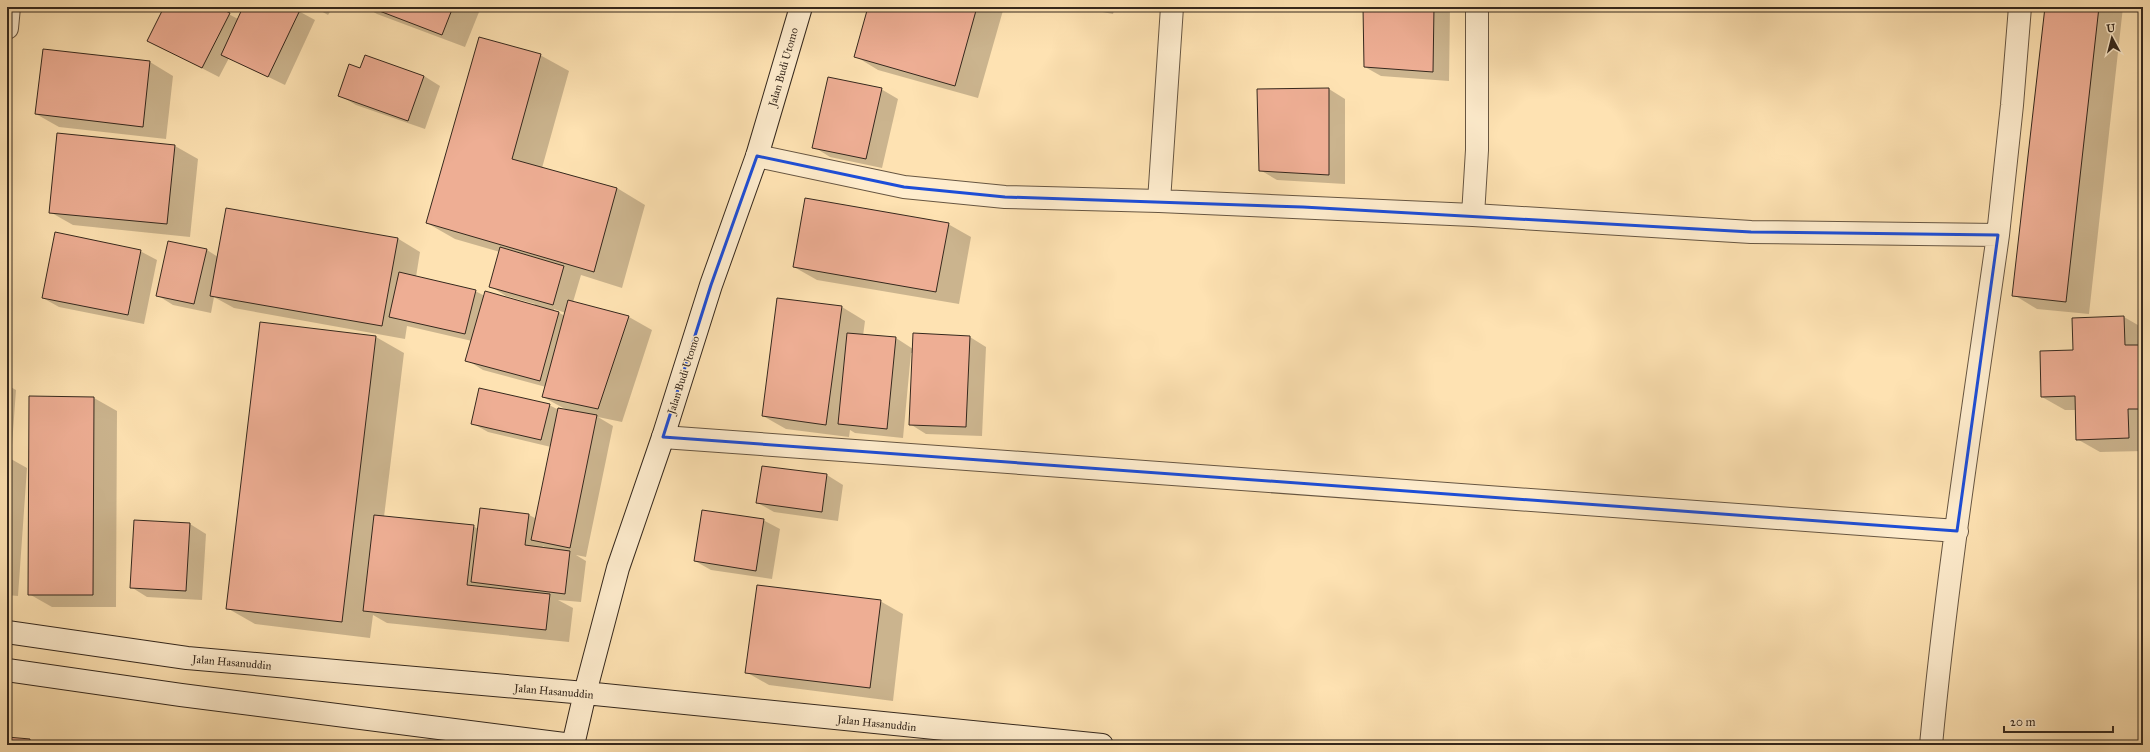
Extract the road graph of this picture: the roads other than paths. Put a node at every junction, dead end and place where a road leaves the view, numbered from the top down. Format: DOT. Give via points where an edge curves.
graph roads {
  1 [pos="9,7"];
  2 [pos="801,7"];
  3 [pos="1172,7"];
  4 [pos="1476,7"];
  5 [pos="2020,7"];
  6 [pos="7,28"];
  7 [pos="757,156"];
  8 [pos="1159,201"];
  9 [pos="1473,215"];
  10 [pos="1998,235"];
  11 [pos="663,438"];
  12 [pos="1957,531"];
  13 [pos="7,632"];
  14 [pos="7,670"];
  15 [pos="585,694"];
  16 [pos="573,745"];
  17 [pos="1102,745"];
  18 [pos="1931,745"];
  1 -- 6 [label="street"];
  2 -- 7 [label="street, Jalan Budi Utomo"];
  3 -- 8 [label="street"];
  4 -- 9 [label="street" via="1478,150"];
  5 -- 10 [label="street"];
  7 -- 8 [label="street" via="904,187 1005,197"];
  7 -- 11 [label="street, Jalan Budi Utomo" via="711,285"];
  8 -- 9 [label="street"];
  9 -- 10 [label="street" via="1751,232"];
  10 -- 12 [label="street"];
  11 -- 12 [label="street"];
  11 -- 15 [label="street, Jalan Budi Utomo" via="618,568"];
  12 -- 18 [label="street"];
  13 -- 15 [label="street, Jalan Hasanuddin" via="187,658"];
  14 -- 16 [label="street"];
  15 -- 16 [label="street, Jalan Budi Utomo"];
  15 -- 17 [label="street, Jalan Hasanuddin"];
}
